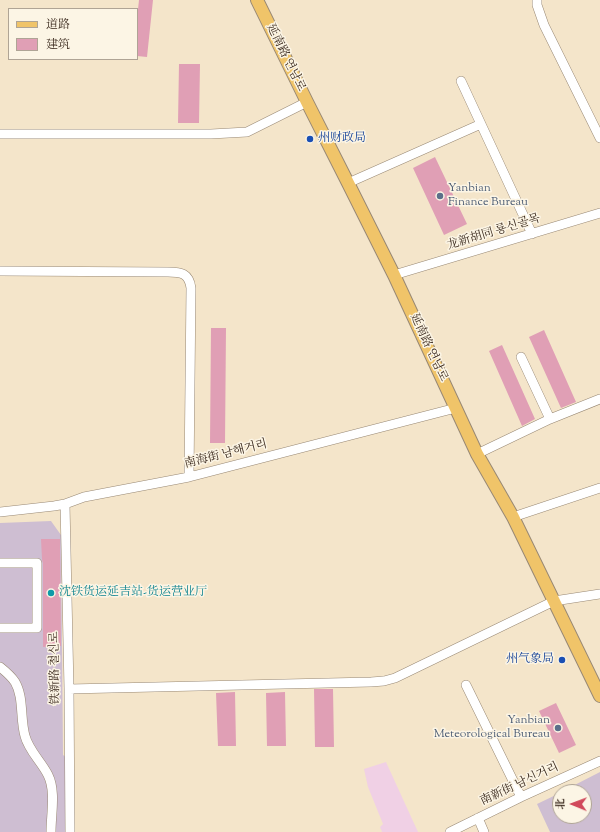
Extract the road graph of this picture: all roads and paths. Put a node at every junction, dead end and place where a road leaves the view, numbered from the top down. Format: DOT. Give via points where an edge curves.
graph roads {
  1 [pos="257,0"];
  2 [pos="537,0"];
  3 [pos="461,81"];
  4 [pos="307,102"];
  5 [pos="481,124"];
  6 [pos="0,134"];
  7 [pos="600,138"];
  8 [pos="348,182"];
  9 [pos="600,213"];
  10 [pos="532,234"];
  11 [pos="0,271"];
  12 [pos="394,275"];
  13 [pos="522,357"];
  14 [pos="600,399"];
  15 [pos="456,408"];
  16 [pos="550,419"];
  17 [pos="477,454"];
  18 [pos="189,477"];
  19 [pos="600,488"];
  20 [pos="65,504"];
  21 [pos="0,512"];
  22 [pos="514,517"];
  23 [pos="0,563"];
  24 [pos="600,594"];
  25 [pos="554,601"];
  26 [pos="0,628"];
  27 [pos="0,667"];
  28 [pos="466,685"];
  29 [pos="69,689"];
  30 [pos="600,696"];
  31 [pos="600,761"];
  32 [pos="521,798"];
  33 [pos="478,818"];
  34 [pos="51,832"];
  35 [pos="70,832"];
  36 [pos="450,832"];
  37 [pos="484,832"];
  1 -- 4 [label="main road, 延南路 연남로"];
  2 -- 7 [label="street" via="544,25"];
  3 -- 5 [label="street"];
  4 -- 6 [label="street" via="247,132"];
  4 -- 8 [label="main road, 延南路 연남로"];
  5 -- 8 [label="street"];
  5 -- 10 [label="street"];
  8 -- 12 [label="main road, 延南路 연남로"];
  9 -- 10 [label="street, 龙新胡同 룡신골목"];
  10 -- 12 [label="street, 龙新胡同 룡신골목"];
  11 -- 18 [label="street" via="168,272 183,274 188,278 191,288"];
  12 -- 15 [label="main road, 延南路 연남로"];
  13 -- 16 [label="street"];
  14 -- 16 [label="street"];
  15 -- 17 [label="main road, 延南路 연남로"];
  15 -- 18 [label="street, 南海街 남해거리"];
  16 -- 17 [label="street"];
  17 -- 22 [label="main road, 延南路 연남로"];
  18 -- 20 [label="street, 南海街 남해거리" via="84,497"];
  19 -- 22 [label="street"];
  20 -- 21 [label="street, 南海街 남해거리"];
  20 -- 29 [label="street, 铁新路 철신로"];
  22 -- 25 [label="main road, 延南路 연남로"];
  23 -- 26 [label="street" via="37,562 37,628"];
  24 -- 25 [label="street"];
  25 -- 29 [label="street" via="384,681"];
  25 -- 30 [label="main road, 延南路 연남로"];
  27 -- 34 [label="street" via="17,686 25,736 51,783"];
  28 -- 32 [label="street"];
  29 -- 35 [label="street, 铁新路 철신로"];
  31 -- 32 [label="street, 南新街 남신거리"];
  32 -- 33 [label="street, 南新街 남신거리"];
  33 -- 36 [label="street, 南新街 남신거리"];
  33 -- 37 [label="street"];
}
